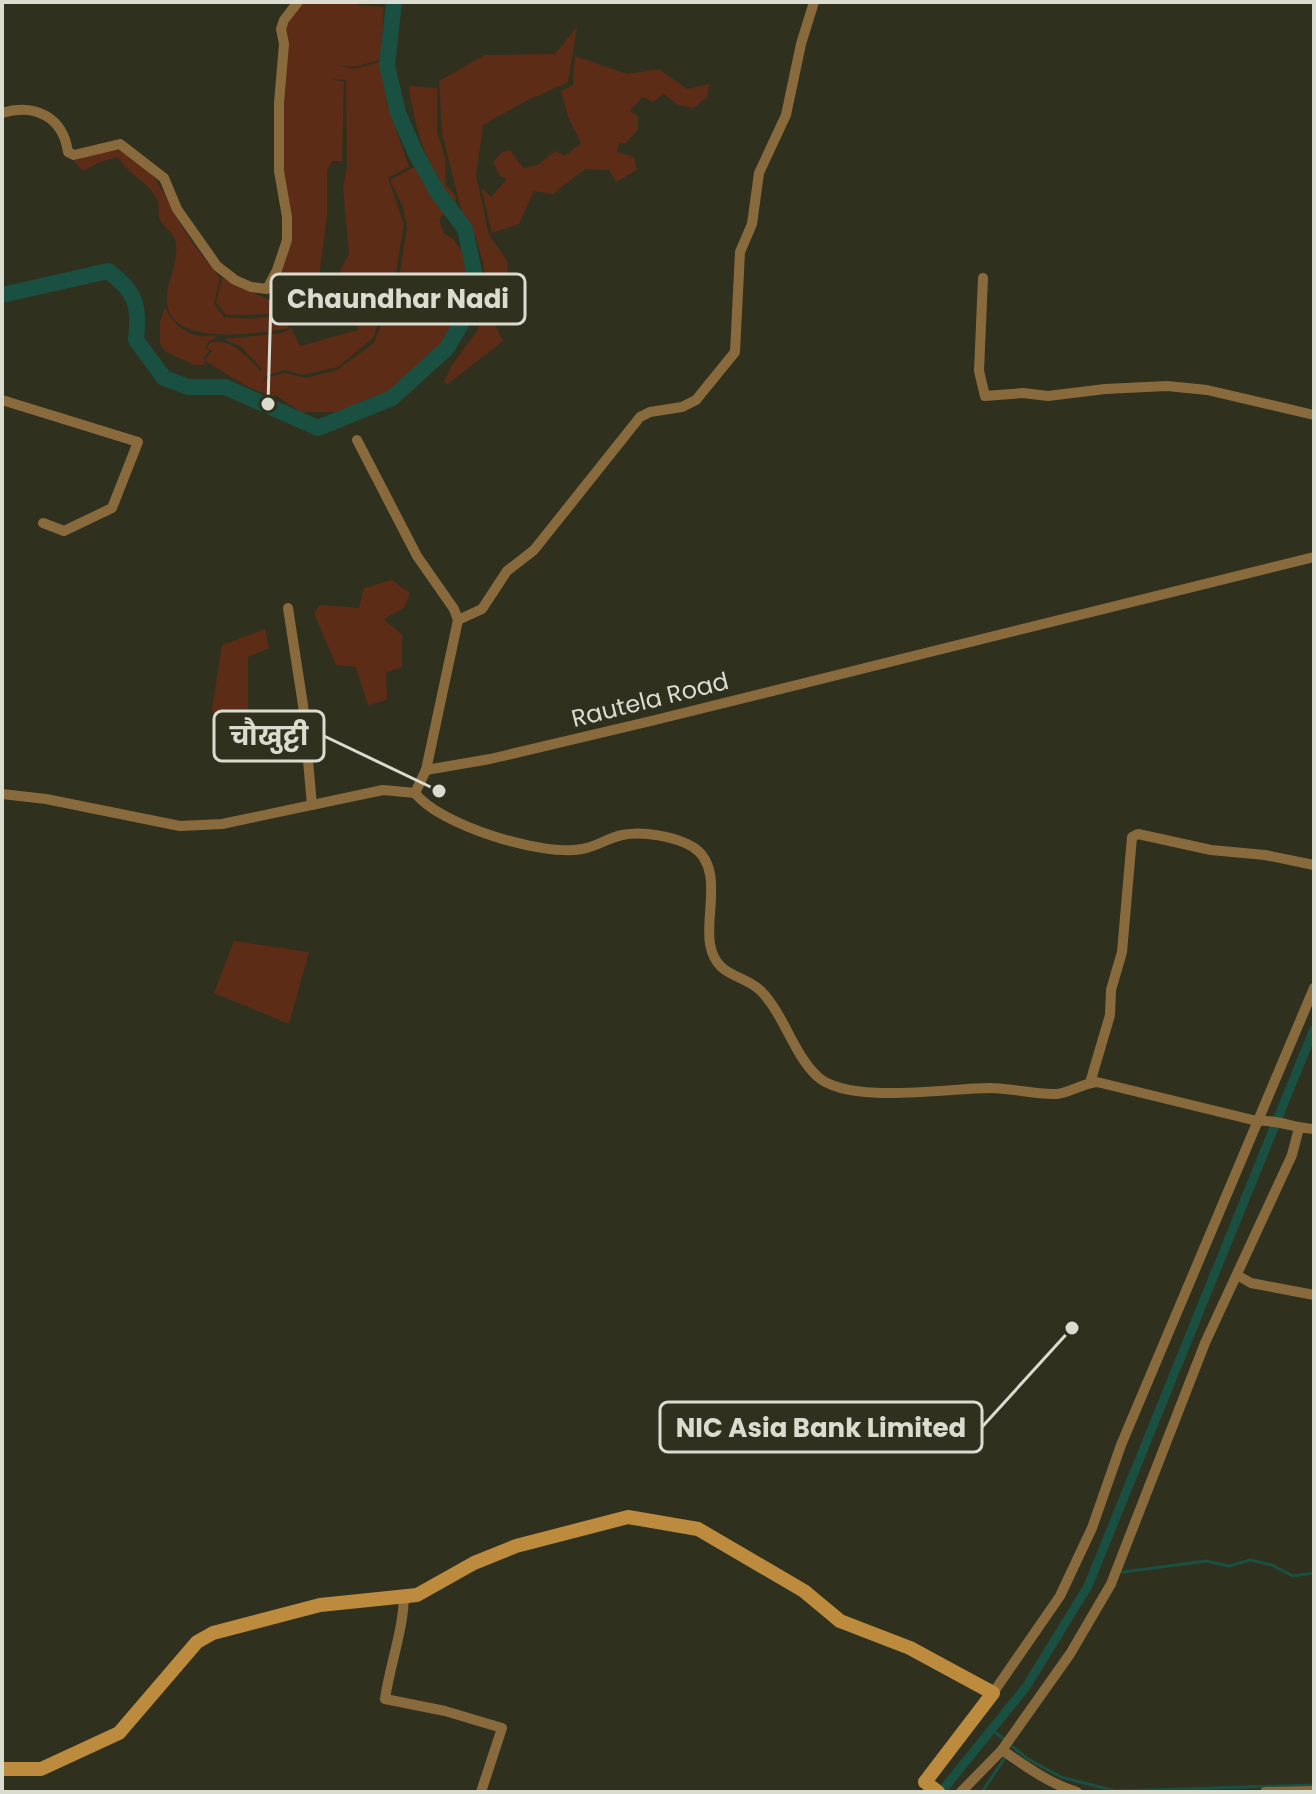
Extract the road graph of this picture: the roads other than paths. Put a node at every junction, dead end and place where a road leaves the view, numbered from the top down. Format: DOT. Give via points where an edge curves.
graph roads {
  1 [pos="298,2"];
  2 [pos="814,2"];
  3 [pos="2,113"];
  4 [pos="983,278"];
  5 [pos="2,400"];
  6 [pos="1314,415"];
  7 [pos="357,440"];
  8 [pos="43,523"];
  9 [pos="1314,557"];
  10 [pos="288,608"];
  11 [pos="458,620"];
  12 [pos="426,770"];
  13 [pos="415,793"];
  14 [pos="2,794"];
  15 [pos="312,805"];
  16 [pos="1314,865"];
  17 [pos="1314,988"];
  18 [pos="1090,1083"];
  19 [pos="1263,1120"];
  20 [pos="1295,1128"];
  21 [pos="1314,1129"];
  22 [pos="1237,1275"];
  23 [pos="1314,1295"];
  24 [pos="404,1596"];
  25 [pos="993,1693"];
  26 [pos="1002,1750"];
  27 [pos="2,1769"];
  28 [pos="928,1788"];
  29 [pos="1314,1791"];
  30 [pos="481,1792"];
  31 [pos="961,1792"];
  32 [pos="1077,1792"];
  33 [pos="1265,1792"];
  1 -- 3 [label="street" via="281,29 279,171 287,240 267,289 235,280 217,266 177,209 164,178 120,144 74,155 53,120 27,109"];
  2 -- 11 [label="street" via="786,115 759,173 752,224 740,252 735,352 696,400 640,417 534,550 507,571 482,609"];
  4 -- 6 [label="street" via="979,371 985,396 1167,386"];
  5 -- 8 [label="street" via="138,442 112,508 64,531"];
  7 -- 11 [label="street" via="417,556"];
  9 -- 12 [label="street, Rautela Road" via="651,721"];
  10 -- 15 [label="street"];
  11 -- 12 [label="street"];
  12 -- 13 [label="street"];
  13 -- 15 [label="street" via="383,790"];
  13 -- 18 [label="street" via="445,818 507,840 580,850 621,835 641,834 693,847 710,874 710,943 715,959 729,974 759,989 818,1076 834,1087 860,1092 994,1088 1060,1094"];
  14 -- 15 [label="street" via="180,826 222,824"];
  16 -- 18 [label="street" via="1132,837 1122,952"];
  17 -- 19 [label="street"];
  18 -- 19 [label="street"];
  19 -- 20 [label="street"];
  19 -- 25 [label="street" via="1060,1596"];
  20 -- 21 [label="street"];
  20 -- 22 [label="street" via="1292,1155"];
  22 -- 23 [label="street" via="1251,1283"];
  22 -- 26 [label="street" via="1111,1584 1070,1654"];
  24 -- 25 [label="street" via="417,1595 516,1546 628,1517 698,1529 804,1591 840,1621 910,1648"];
  24 -- 27 [label="street" via="320,1605 213,1633 197,1642 119,1733 41,1769"];
  24 -- 30 [label="street" via="403,1625 385,1699 502,1728"];
  25 -- 28 [label="street"];
  26 -- 31 [label="street"];
  26 -- 32 [label="street"];
  29 -- 33 [label="street"];
}
